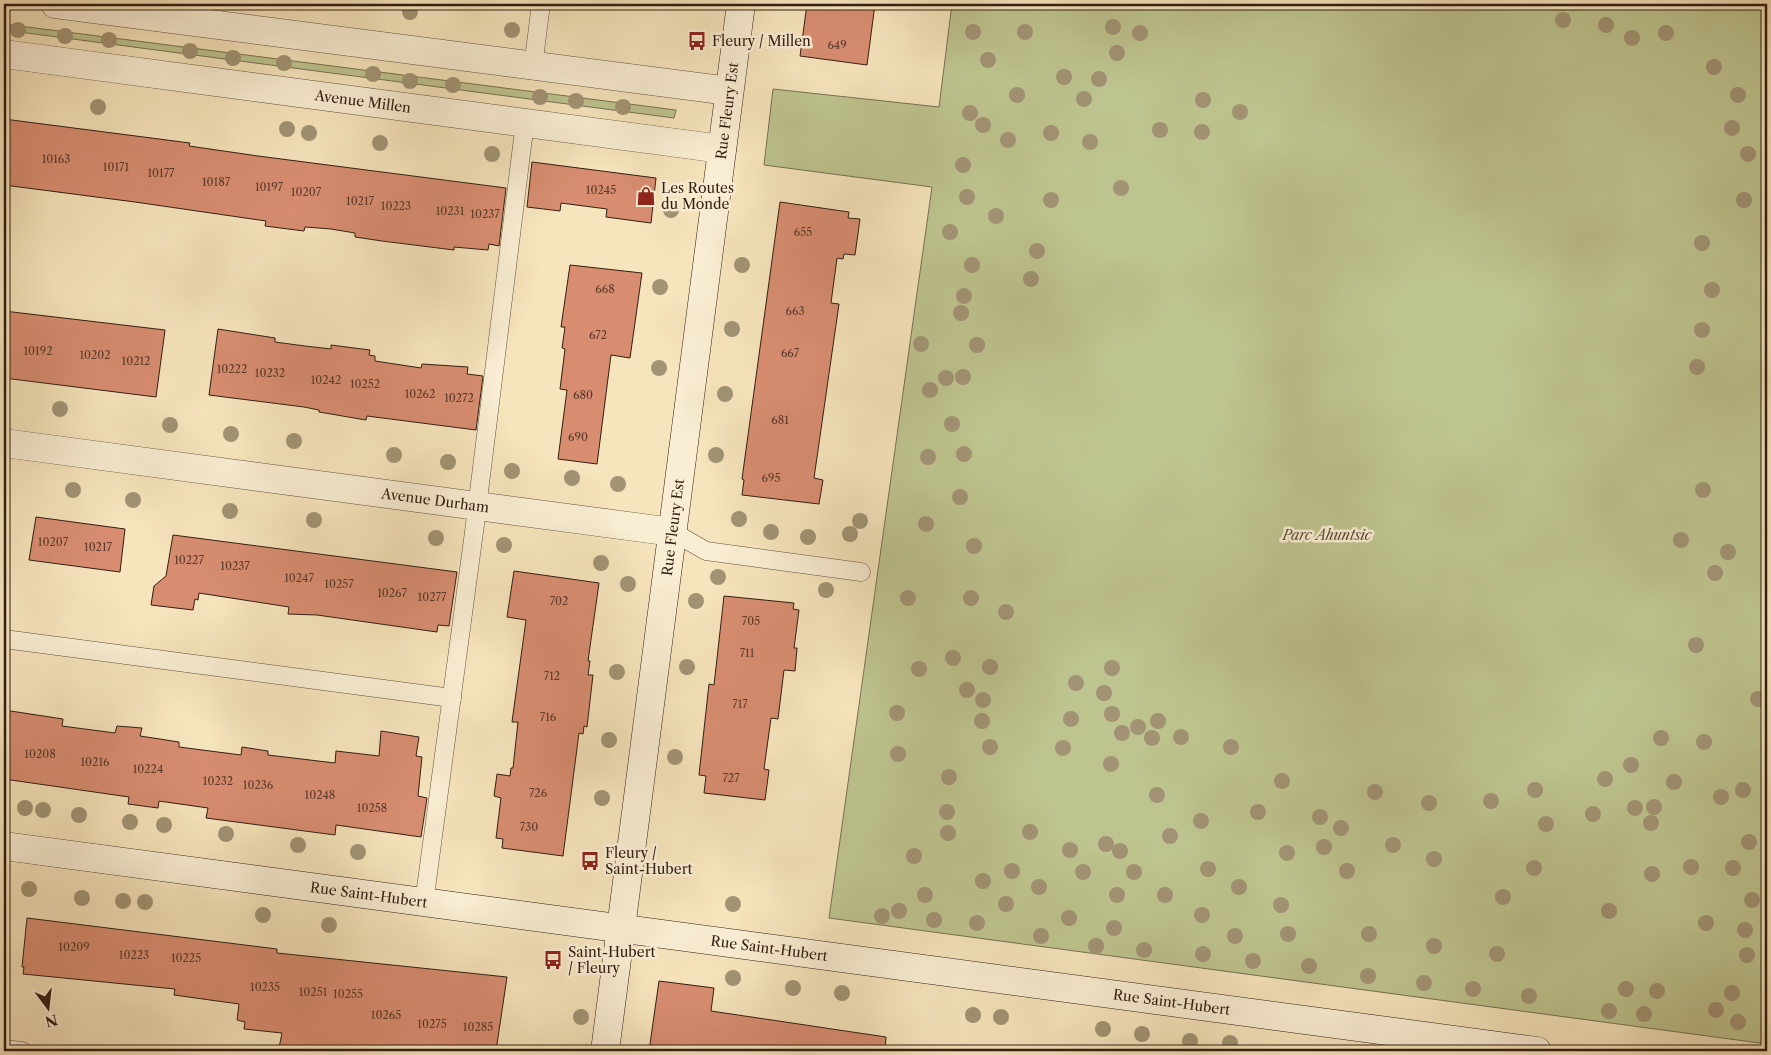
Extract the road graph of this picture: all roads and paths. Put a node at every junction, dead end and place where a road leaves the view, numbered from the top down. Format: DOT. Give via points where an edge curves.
graph roads {
  1 [pos="55,4"];
  2 [pos="541,4"];
  3 [pos="741,4"];
  4 [pos="4,54"];
  5 [pos="533,66"];
  6 [pos="730,92"];
  7 [pos="526,122"];
  8 [pos="722,149"];
  9 [pos="4,443"];
  10 [pos="477,506"];
  11 [pos="673,532"];
  12 [pos="861,572"];
  13 [pos="4,639"];
  14 [pos="452,698"];
  15 [pos="4,846"];
  16 [pos="424,903"];
  17 [pos="621,930"];
  18 [pos="4,1049"];
  19 [pos="22,1051"];
  20 [pos="605,1051"];
  21 [pos="1537,1051"];
  1 -- 5 [label="street"];
  2 -- 5 [label="lane"];
  3 -- 6 [label="street, Rue Fleury Est"];
  4 -- 7 [label="street, Avenue Millen"];
  5 -- 6 [label="street"];
  6 -- 8 [label="street, Rue Fleury Est"];
  7 -- 8 [label="street, Avenue Millen"];
  7 -- 10 [label="lane"];
  8 -- 11 [label="street, Rue Fleury Est"];
  9 -- 10 [label="street, Avenue Durham"];
  10 -- 11 [label="street, Avenue Durham"];
  10 -- 14 [label="lane"];
  11 -- 12 [label="lane, Avenue Durham" via="706,551"];
  11 -- 17 [label="street, Rue Fleury Est"];
  13 -- 14 [label="lane"];
  14 -- 16 [label="lane"];
  15 -- 16 [label="street, Rue Saint-Hubert"];
  16 -- 17 [label="street, Rue Saint-Hubert"];
  17 -- 20 [label="street, Rue Fleury Est"];
  17 -- 21 [label="street, Rue Saint-Hubert"];
  18 -- 19 [label="lane"];
}
